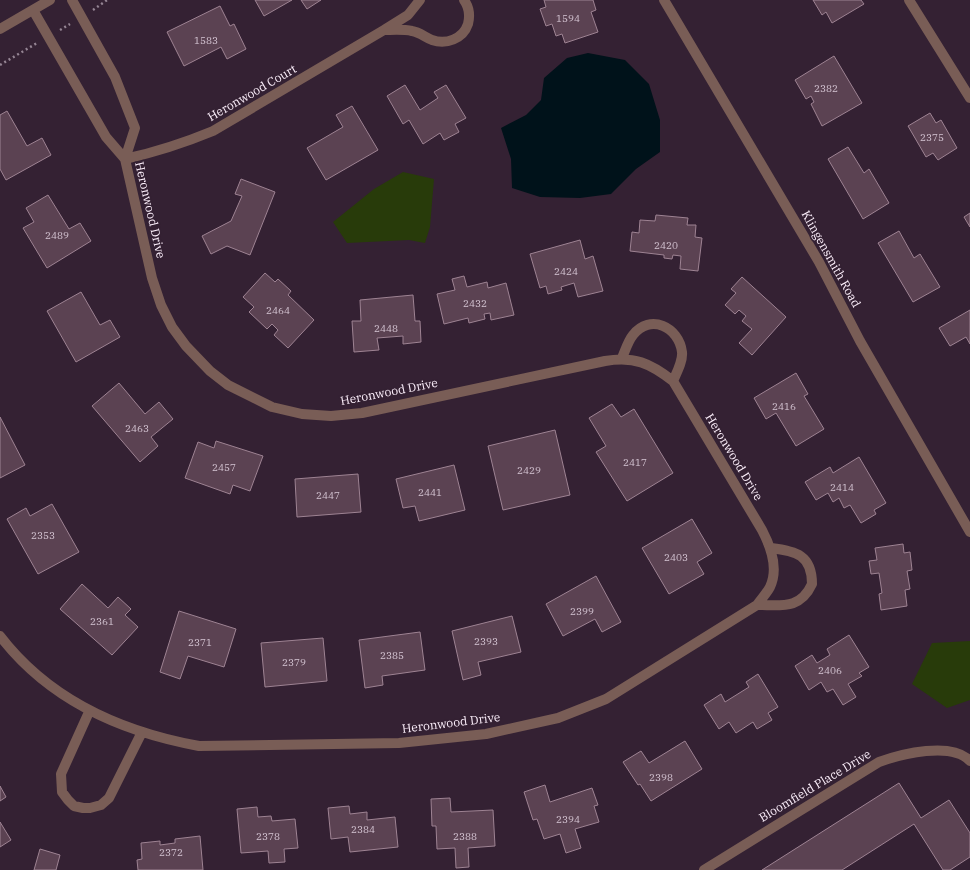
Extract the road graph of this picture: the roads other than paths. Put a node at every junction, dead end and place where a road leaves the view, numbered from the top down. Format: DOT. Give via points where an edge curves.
graph roads {
  1 [pos="50,0"];
  2 [pos="72,0"];
  3 [pos="420,0"];
  4 [pos="464,0"];
  5 [pos="664,0"];
  6 [pos="909,0"];
  7 [pos="33,10"];
  8 [pos="0,29"];
  9 [pos="384,30"];
  10 [pos="970,98"];
  11 [pos="125,159"];
  12 [pos="622,358"];
  13 [pos="673,381"];
  14 [pos="970,532"];
  15 [pos="771,548"];
  16 [pos="757,605"];
  17 [pos="0,636"];
  18 [pos="89,712"];
  19 [pos="142,732"];
  20 [pos="970,761"];
  21 [pos="704,870"];
  1 -- 7 [label="street"];
  2 -- 11 [label="street, Heronwood Drive" via="115,77 135,128"];
  3 -- 9 [label="street, Heronwood Court" via="408,15"];
  4 -- 9 [label="street" via="468,9 467,26 462,33 448,42 432,40 412,30"];
  5 -- 14 [label="street, Klingensmith Road" via="819,262 860,340"];
  6 -- 10 [label="street"];
  7 -- 8 [label="street"];
  7 -- 11 [label="street, Heronwood Drive" via="106,137"];
  9 -- 11 [label="street, Heronwood Court" via="213,131 161,151"];
  11 -- 12 [label="street, Heronwood Drive" via="152,278 172,327 210,371 228,385 272,407 302,414 331,416 362,413"];
  12 -- 13 [label="street, Heronwood Drive" via="650,365"];
  12 -- 13 [label="street" via="633,335 644,326 656,323 666,326 675,333 682,353"];
  13 -- 15 [label="street, Heronwood Drive"];
  15 -- 16 [label="street, Heronwood Drive" via="774,568 770,586"];
  15 -- 16 [label="street" via="789,550 802,556 809,566 812,584 803,598 792,604"];
  16 -- 19 [label="street, Heronwood Drive" via="606,700 558,718 486,734 399,743 199,746 174,742"];
  17 -- 18 [label="street, Heronwood Drive" via="26,665"];
  18 -- 19 [label="street, Heronwood Drive"];
  18 -- 19 [label="street" via="61,774 62,792 74,806 90,808 101,805 109,798"];
  20 -- 21 [label="street, Bloomfield Place Drive" via="958,752 947,750 904,755 879,762"];
}
